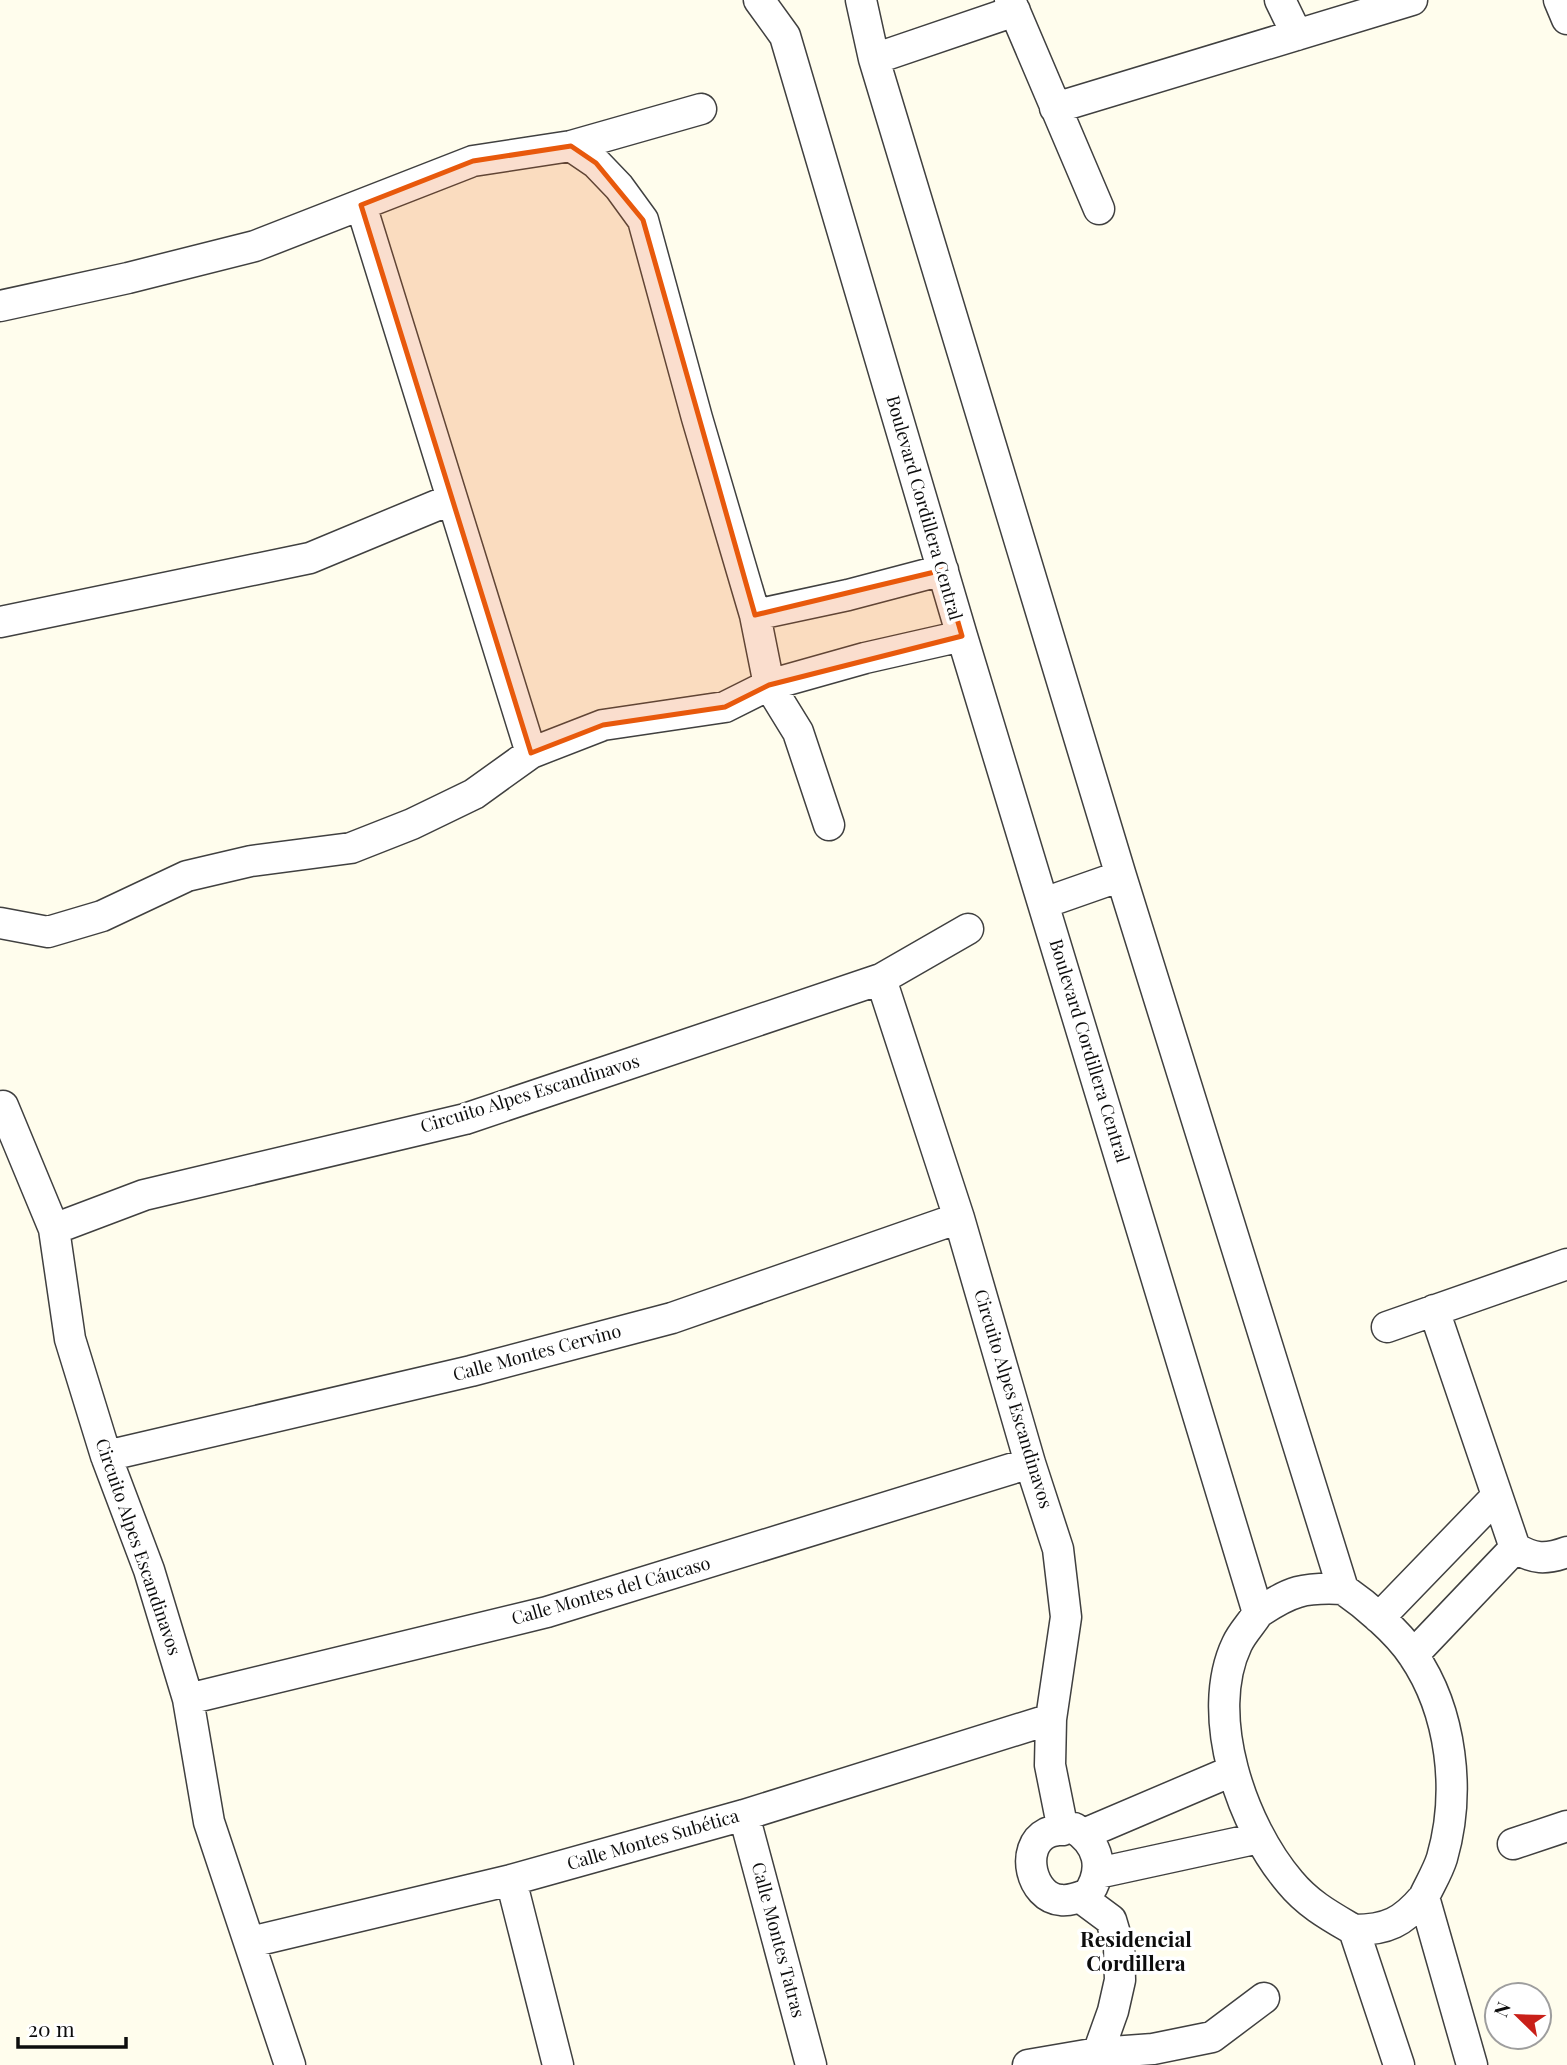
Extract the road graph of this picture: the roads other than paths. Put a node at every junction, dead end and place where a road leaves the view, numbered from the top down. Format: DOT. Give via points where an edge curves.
graph roads {
  1 [pos="759,0"];
  2 [pos="1280,0"];
  3 [pos="1412,0"];
  4 [pos="1559,0"];
  5 [pos="864,1"];
  6 [pos="1012,6"];
  7 [pos="1567,19"];
  8 [pos="1297,35"];
  9 [pos="874,59"];
  10 [pos="1055,108"];
  11 [pos="701,109"];
  12 [pos="571,146"];
  13 [pos="361,205"];
  14 [pos="1098,209"];
  15 [pos="0,306"];
  16 [pos="452,499"];
  17 [pos="943,570"];
  18 [pos="755,615"];
  19 [pos="0,622"];
  20 [pos="962,636"];
  21 [pos="769,685"];
  22 [pos="531,753"];
  23 [pos="829,825"];
  24 [pos="1121,876"];
  25 [pos="1044,903"];
  26 [pos="0,923"];
  27 [pos="968,929"];
  28 [pos="881,979"];
  29 [pos="3,1106"];
  30 [pos="959,1218"];
  31 [pos="54,1229"];
  32 [pos="1567,1264"];
  33 [pos="1434,1310"];
  34 [pos="1387,1327"];
  35 [pos="106,1456"];
  36 [pos="1030,1463"];
  37 [pos="1497,1496"];
  38 [pos="1514,1548"];
  39 [pos="1567,1552"];
  40 [pos="1343,1589"];
  41 [pos="1258,1613"];
  42 [pos="1379,1618"];
  43 [pos="1413,1655"];
  44 [pos="188,1699"];
  45 [pos="1051,1719"];
  46 [pos="1232,1771"];
  47 [pos="744,1815"];
  48 [pos="1567,1826"];
  49 [pos="1074,1832"];
  50 [pos="1259,1838"];
  51 [pos="1513,1844"];
  52 [pos="1098,1873"];
  53 [pos="511,1880"];
  54 [pos="1080,1897"];
  55 [pos="1424,1897"];
  56 [pos="1354,1930"];
  57 [pos="251,1942"];
  58 [pos="1264,1998"];
  59 [pos="1098,2053"];
  60 [pos="290,2065"];
  61 [pos="558,2065"];
  62 [pos="811,2065"];
  63 [pos="1028,2065"];
  64 [pos="1399,2065"];
  65 [pos="1472,2065"];
  1 -- 17 [label="street, Boulevard Cordillera Central" via="785,36"];
  2 -- 8 [label="street"];
  3 -- 8 [label="street"];
  4 -- 7 [label="street"];
  5 -- 9 [label="street"];
  6 -- 9 [label="street"];
  6 -- 10 [label="street"];
  8 -- 10 [label="street"];
  9 -- 24 [label="street"];
  10 -- 14 [label="street"];
  11 -- 12 [label="street"];
  12 -- 13 [label="street" via="473,161"];
  12 -- 18 [label="street" via="596,163 643,220"];
  13 -- 15 [label="street" via="255,246"];
  13 -- 16 [label="street"];
  16 -- 19 [label="street" via="310,558"];
  16 -- 22 [label="street"];
  17 -- 18 [label="street"];
  17 -- 20 [label="street, Boulevard Cordillera Central"];
  18 -- 21 [label="street"];
  20 -- 21 [label="street"];
  20 -- 25 [label="street, Boulevard Cordillera Central"];
  21 -- 22 [label="street" via="725,707 603,725"];
  21 -- 23 [label="street" via="798,732"];
  22 -- 26 [label="street" via="474,794 351,848 251,861 187,876 102,916 48,932"];
  24 -- 25 [label="street"];
  24 -- 40 [label="street"];
  25 -- 41 [label="street, Boulevard Cordillera Central"];
  27 -- 28 [label="street, Circuito Alpes Escandinavos"];
  28 -- 30 [label="street, Circuito Alpes Escandinavos"];
  28 -- 31 [label="street, Circuito Alpes Escandinavos" via="466,1119 144,1195"];
  29 -- 31 [label="street, Circuito Alpes Escandinavos"];
  30 -- 35 [label="street, Calle Montes Cervino" via="672,1318 471,1371"];
  30 -- 36 [label="street, Circuito Alpes Escandinavos"];
  31 -- 35 [label="street, Circuito Alpes Escandinavos" via="70,1339"];
  32 -- 33 [label="street"];
  33 -- 34 [label="street"];
  33 -- 37 [label="street"];
  35 -- 44 [label="street, Circuito Alpes Escandinavos" via="149,1570"];
  36 -- 44 [label="street, Calle Montes del Cáucaso" via="547,1612"];
  36 -- 45 [label="street, Circuito Alpes Escandinavos" via="1059,1549 1066,1617"];
  37 -- 38 [label="street"];
  37 -- 42 [label="street"];
  38 -- 39 [label="street" via="1531,1558"];
  38 -- 43 [label="street"];
  40 -- 41 [label="street" via="1312,1588 1282,1597"];
  40 -- 42 [label="street"];
  41 -- 46 [label="street" via="1237,1643 1227,1675 1225,1723"];
  42 -- 43 [label="street"];
  43 -- 55 [label="street" via="1437,1703 1449,1752 1452,1807 1441,1859"];
  44 -- 57 [label="street, Circuito Alpes Escandinavos" via="209,1822"];
  45 -- 47 [label="street, Calle Montes Subética"];
  45 -- 49 [label="street, Circuito Alpes Escandinavos" via="1050,1765"];
  46 -- 49 [label="street"];
  46 -- 50 [label="street"];
  47 -- 53 [label="street, Calle Montes Subética"];
  47 -- 62 [label="street, Calle Montes Tatras"];
  48 -- 51 [label="street"];
  49 -- 52 [label="street" via="1096,1852"];
  49 -- 54 [label="street" via="1046,1833 1036,1842 1032,1871 1035,1884 1046,1894 1060,1900"];
  50 -- 52 [label="street"];
  50 -- 56 [label="street" via="1290,1882 1318,1910"];
  52 -- 54 [label="street" via="1088,1894"];
  53 -- 57 [label="street, Calle Montes Subética"];
  53 -- 61 [label="street"];
  54 -- 59 [label="street" via="1111,1920 1119,1947 1120,1980"];
  55 -- 56 [label="street" via="1410,1914 1391,1925"];
  55 -- 65 [label="street"];
  56 -- 64 [label="street"];
  57 -- 60 [label="street, Circuito Alpes Escandinavos"];
  58 -- 59 [label="street" via="1212,2037 1153,2049"];
  59 -- 63 [label="street"];
}
